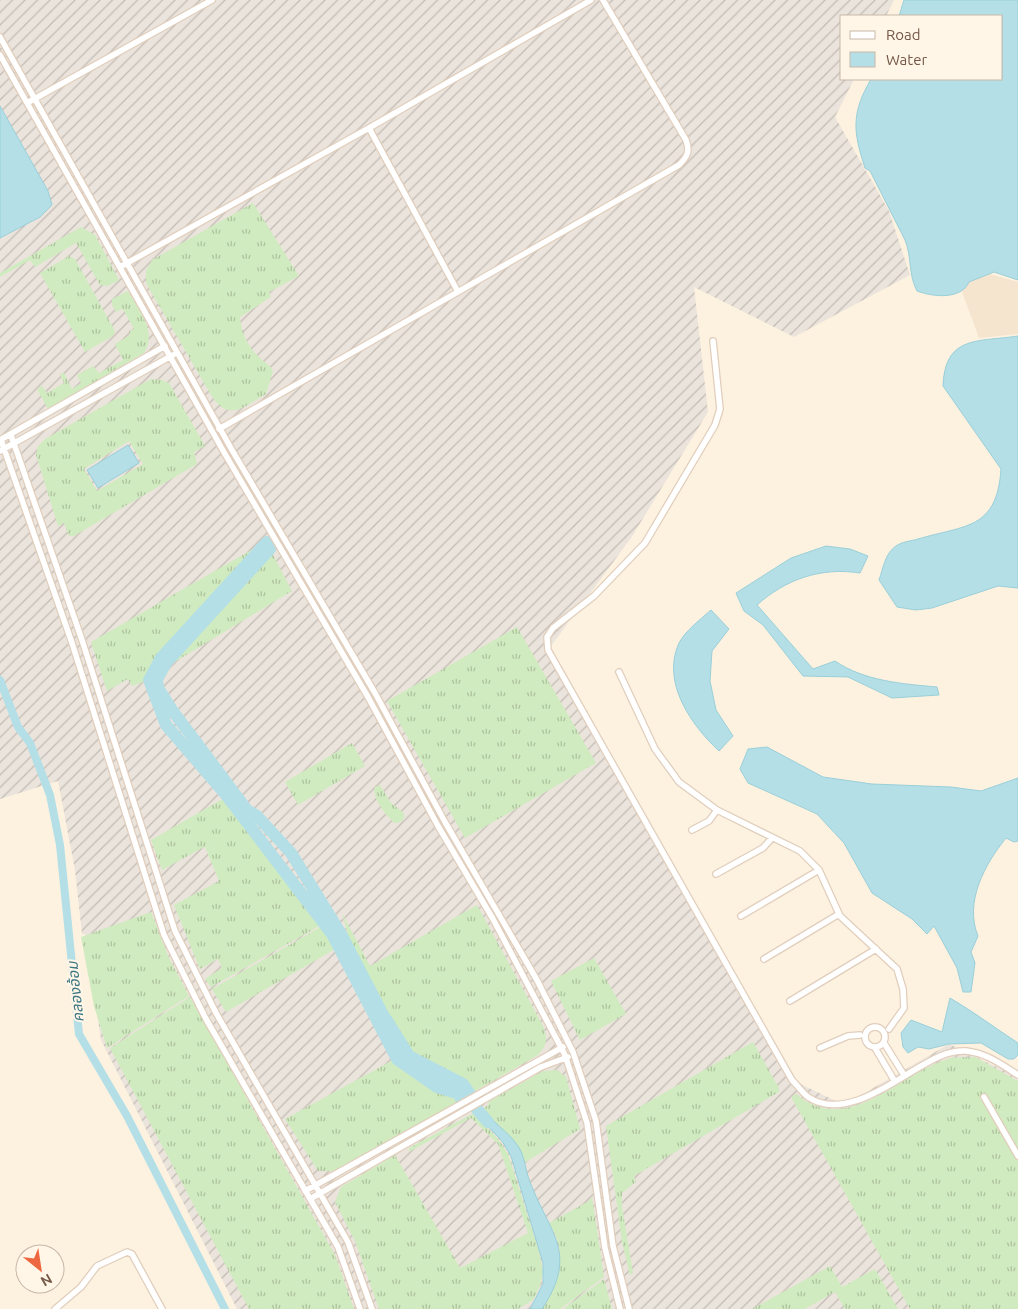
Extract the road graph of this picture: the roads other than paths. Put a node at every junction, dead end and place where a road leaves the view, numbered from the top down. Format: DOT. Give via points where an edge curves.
graph roads {
  1 [pos="212,0"];
  2 [pos="591,0"];
  3 [pos="603,0"];
  4 [pos="0,37"];
  5 [pos="0,55"];
  6 [pos="35,99"];
  7 [pos="27,103"];
  8 [pos="369,128"];
  9 [pos="127,263"];
  10 [pos="120,268"];
  11 [pos="458,290"];
  12 [pos="713,341"];
  13 [pos="172,342"];
  14 [pos="164,347"];
  15 [pos="177,352"];
  16 [pos="170,357"];
  17 [pos="220,428"];
  18 [pos="212,433"];
  19 [pos="11,435"];
  20 [pos="0,440"];
  21 [pos="15,445"];
  22 [pos="2,450"];
  23 [pos="619,672"];
  24 [pos="717,810"];
  25 [pos="692,830"];
  26 [pos="772,839"];
  27 [pos="819,870"];
  28 [pos="716,874"];
  29 [pos="839,914"];
  30 [pos="741,916"];
  31 [pos="876,949"];
  32 [pos="764,959"];
  33 [pos="790,1001"];
  34 [pos="880,1028"];
  35 [pos="889,1028"];
  36 [pos="867,1031"];
  37 [pos="860,1035"];
  38 [pos="886,1036"];
  39 [pos="866,1042"];
  40 [pos="569,1043"];
  41 [pos="884,1044"];
  42 [pos="562,1047"];
  43 [pos="820,1048"];
  44 [pos="875,1048"];
  45 [pos="574,1054"];
  46 [pos="566,1058"];
  47 [pos="904,1075"];
  48 [pos="1018,1075"];
  49 [pos="894,1080"];
  50 [pos="984,1097"];
  51 [pos="478,1099"];
  52 [pos="1018,1156"];
  53 [pos="316,1185"];
  54 [pos="305,1191"];
  55 [pos="320,1193"];
  56 [pos="310,1199"];
  57 [pos="55,1309"];
  58 [pos="162,1309"];
  59 [pos="360,1309"];
  60 [pos="372,1309"];
  61 [pos="620,1309"];
  62 [pos="629,1309"];
  1 -- 6 [label="street"];
  2 -- 8 [label="street"];
  3 -- 11 [label="street" via="686,140 689,152 686,158 672,169"];
  4 -- 6 [label="street"];
  5 -- 7 [label="street"];
  6 -- 7 [label="street"];
  6 -- 9 [label="street"];
  7 -- 10 [label="street"];
  8 -- 9 [label="street"];
  8 -- 11 [label="street"];
  9 -- 10 [label="street"];
  9 -- 13 [label="street"];
  10 -- 14 [label="street"];
  11 -- 17 [label="street"];
  12 -- 49 [label="street" via="720,409 715,425 645,543 594,596 553,628 546,637 548,650 792,1080 807,1096 824,1104 844,1105"];
  13 -- 14 [label="street"];
  13 -- 15 [label="street"];
  14 -- 16 [label="street"];
  14 -- 19 [label="street"];
  15 -- 16 [label="street"];
  15 -- 17 [label="street"];
  16 -- 18 [label="street"];
  16 -- 21 [label="street"];
  17 -- 18 [label="street"];
  17 -- 40 [label="street" via="375,693 537,980"];
  18 -- 42 [label="street" via="368,697"];
  19 -- 20 [label="street"];
  19 -- 21 [label="street"];
  20 -- 22 [label="street"];
  21 -- 22 [label="street"];
  21 -- 53 [label="street" via="82,640 175,931 212,1005"];
  22 -- 54 [label="street" via="72,644 164,935 206,1019"];
  23 -- 24 [label="street" via="655,749 679,782"];
  24 -- 25 [label="street" via="709,821"];
  24 -- 26 [label="street"];
  26 -- 27 [label="street" via="800,851"];
  26 -- 28 [label="street" via="763,848"];
  27 -- 29 [label="street"];
  27 -- 30 [label="street"];
  29 -- 31 [label="street"];
  29 -- 32 [label="street"];
  31 -- 33 [label="street"];
  31 -- 35 [label="street" via="897,969 903,989 904,1008"];
  34 -- 35 [label="street"];
  34 -- 36 [label="street" via="872,1027"];
  34 -- 38 [label="street"];
  35 -- 38 [label="street"];
  36 -- 37 [label="street"];
  36 -- 39 [label="street"];
  37 -- 39 [label="street"];
  37 -- 43 [label="street" via="848,1036"];
  38 -- 41 [label="street"];
  39 -- 44 [label="street"];
  40 -- 42 [label="street"];
  40 -- 45 [label="street"];
  41 -- 44 [label="street"];
  41 -- 47 [label="street"];
  42 -- 46 [label="street"];
  42 -- 51 [label="street"];
  44 -- 49 [label="street"];
  45 -- 46 [label="street"];
  45 -- 62 [label="street" via="596,1121 613,1246"];
  46 -- 51 [label="street"];
  46 -- 61 [label="street" via="587,1123 605,1248"];
  47 -- 48 [label="street" via="946,1053 965,1051 988,1056"];
  47 -- 49 [label="street"];
  50 -- 52 [label="street"];
  51 -- 53 [label="street" via="457,1107"];
  51 -- 55 [label="street" via="462,1112"];
  53 -- 54 [label="street"];
  53 -- 55 [label="street"];
  54 -- 56 [label="street"];
  55 -- 56 [label="street"];
  55 -- 60 [label="street" via="348,1242"];
  56 -- 59 [label="street" via="338,1247"];
  57 -- 58 [label="street" via="81,1287 97,1266 127,1252 132,1254"];
}
